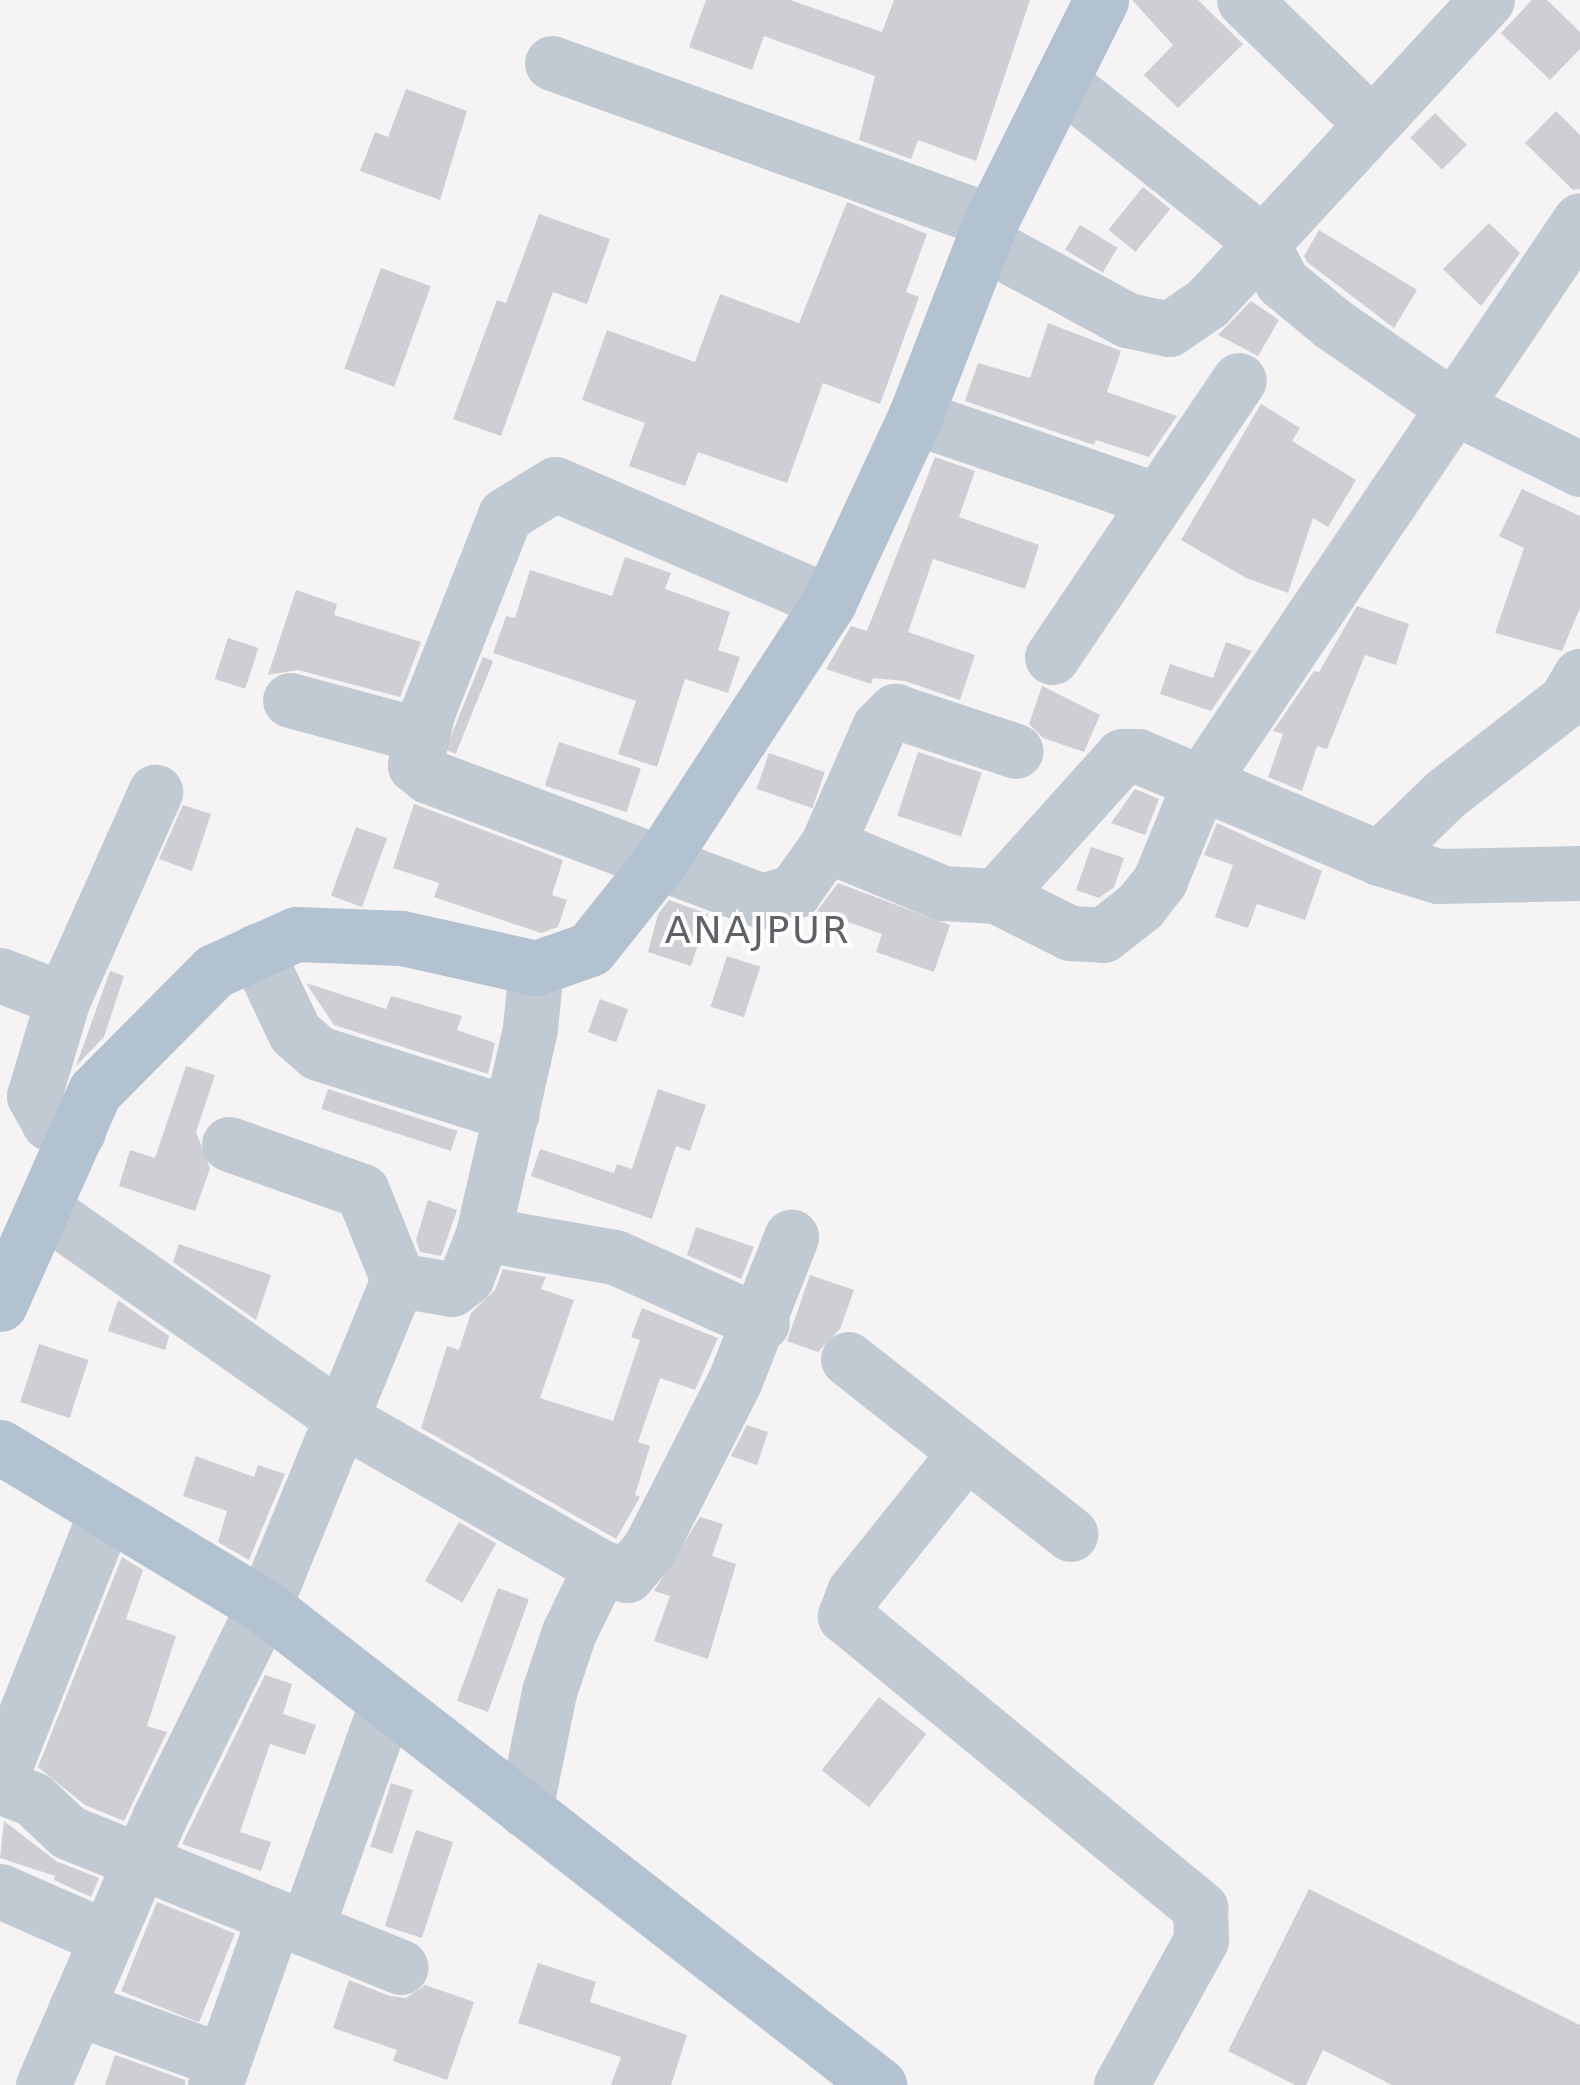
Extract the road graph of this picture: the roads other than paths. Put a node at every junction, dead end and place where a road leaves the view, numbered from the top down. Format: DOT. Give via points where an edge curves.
graph roads {
  1 [pos="1100,0"];
  2 [pos="1244,0"];
  3 [pos="1485,0"];
  4 [pos="552,62"];
  5 [pos="1061,82"];
  6 [pos="1371,124"];
  7 [pos="1580,220"];
  8 [pos="987,232"];
  9 [pos="1260,241"];
  10 [pos="1239,380"];
  11 [pos="1450,405"];
  12 [pos="914,417"];
  13 [pos="1580,469"];
  14 [pos="1157,500"];
  15 [pos="829,602"];
  16 [pos="1052,657"];
  17 [pos="1580,676"];
  18 [pos="290,700"];
  19 [pos="420,735"];
  20 [pos="1016,752"];
  21 [pos="1199,785"];
  22 [pos="155,792"];
  23 [pos="826,845"];
  24 [pos="661,860"];
  25 [pos="1408,867"];
  26 [pos="1580,873"];
  27 [pos="996,896"];
  28 [pos="256,951"];
  29 [pos="536,968"];
  30 [pos="0,975"];
  31 [pos="63,1000"];
  32 [pos="512,1114"];
  33 [pos="78,1132"];
  34 [pos="229,1144"];
  35 [pos="26,1224"];
  36 [pos="483,1234"];
  37 [pos="791,1237"];
  38 [pos="398,1280"];
  39 [pos="0,1304"];
  40 [pos="762,1323"];
  41 [pos="848,1359"];
  42 [pos="344,1420"];
  43 [pos="0,1447"];
  44 [pos="966,1452"];
  45 [pos="106,1512"];
  46 [pos="1070,1534"];
  47 [pos="602,1568"];
  48 [pos="264,1606"];
  49 [pos="387,1702"];
  50 [pos="0,1782"];
  51 [pos="525,1810"];
  52 [pos="141,1863"];
  53 [pos="0,1891"];
  54 [pos="290,1923"];
  55 [pos="108,1938"];
  56 [pos="400,1967"];
  57 [pos="76,2008"];
  58 [pos="219,2073"];
  59 [pos="0,2082"];
  60 [pos="7,2085"];
  61 [pos="43,2085"];
  62 [pos="879,2085"];
  63 [pos="1121,2085"];
  1 -- 5 [label="main road"];
  2 -- 6 [label="street"];
  3 -- 6 [label="street"];
  4 -- 8 [label="street"];
  5 -- 8 [label="main road"];
  5 -- 9 [label="street"];
  6 -- 9 [label="street"];
  7 -- 11 [label="street"];
  8 -- 9 [label="street" via="1128,320 1170,329 1208,303"];
  8 -- 12 [label="main road"];
  9 -- 11 [label="street" via="1282,282"];
  10 -- 14 [label="street"];
  11 -- 13 [label="street"];
  11 -- 21 [label="street"];
  12 -- 14 [label="street"];
  12 -- 15 [label="main road"];
  14 -- 16 [label="street"];
  15 -- 19 [label="street" via="555,484 505,515"];
  15 -- 24 [label="main road"];
  17 -- 25 [label="street" via="1566,700 1445,794"];
  18 -- 19 [label="street"];
  19 -- 24 [label="street" via="415,765 428,776"];
  20 -- 23 [label="street" via="895,711 879,727"];
  21 -- 25 [label="street"];
  21 -- 27 [label="street" via="1138,756 1122,756"];
  21 -- 27 [label="street" via="1160,880 1104,935 1052,928"];
  22 -- 31 [label="street"];
  23 -- 24 [label="street" via="794,890 775,901"];
  23 -- 27 [label="street" via="943,892"];
  24 -- 29 [label="main road" via="590,949"];
  25 -- 26 [label="street"];
  28 -- 29 [label="main road" via="296,934 402,938"];
  28 -- 32 [label="street" via="295,1033 318,1053"];
  28 -- 33 [label="main road" via="214,970 150,1033 95,1092"];
  29 -- 32 [label="street"];
  30 -- 31 [label="street"];
  31 -- 33 [label="street" via="34,1096 48,1124"];
  32 -- 36 [label="street"];
  33 -- 35 [label="main road"];
  34 -- 38 [label="street" via="362,1191"];
  35 -- 39 [label="main road"];
  35 -- 42 [label="street"];
  36 -- 38 [label="street" via="466,1278 451,1288"];
  36 -- 40 [label="street" via="615,1257"];
  37 -- 40 [label="street"];
  38 -- 42 [label="street"];
  40 -- 47 [label="street" via="650,1549 626,1575"];
  41 -- 44 [label="street"];
  42 -- 47 [label="street"];
  42 -- 48 [label="street"];
  43 -- 45 [label="main road"];
  44 -- 46 [label="street"];
  44 -- 63 [label="street" via="854,1592 845,1616 1200,1908 1201,1940"];
  45 -- 48 [label="main road"];
  45 -- 50 [label="street"];
  47 -- 51 [label="street" via="554,1677"];
  48 -- 49 [label="main road"];
  48 -- 52 [label="street"];
  49 -- 51 [label="main road"];
  49 -- 54 [label="street"];
  50 -- 52 [label="street" via="33,1800 68,1832"];
  51 -- 62 [label="main road"];
  52 -- 54 [label="street"];
  52 -- 55 [label="street"];
  53 -- 55 [label="street"];
  54 -- 56 [label="street"];
  54 -- 58 [label="street"];
  55 -- 57 [label="street"];
  57 -- 58 [label="street"];
  57 -- 61 [label="street"];
  59 -- 60 [label="street"];
}
